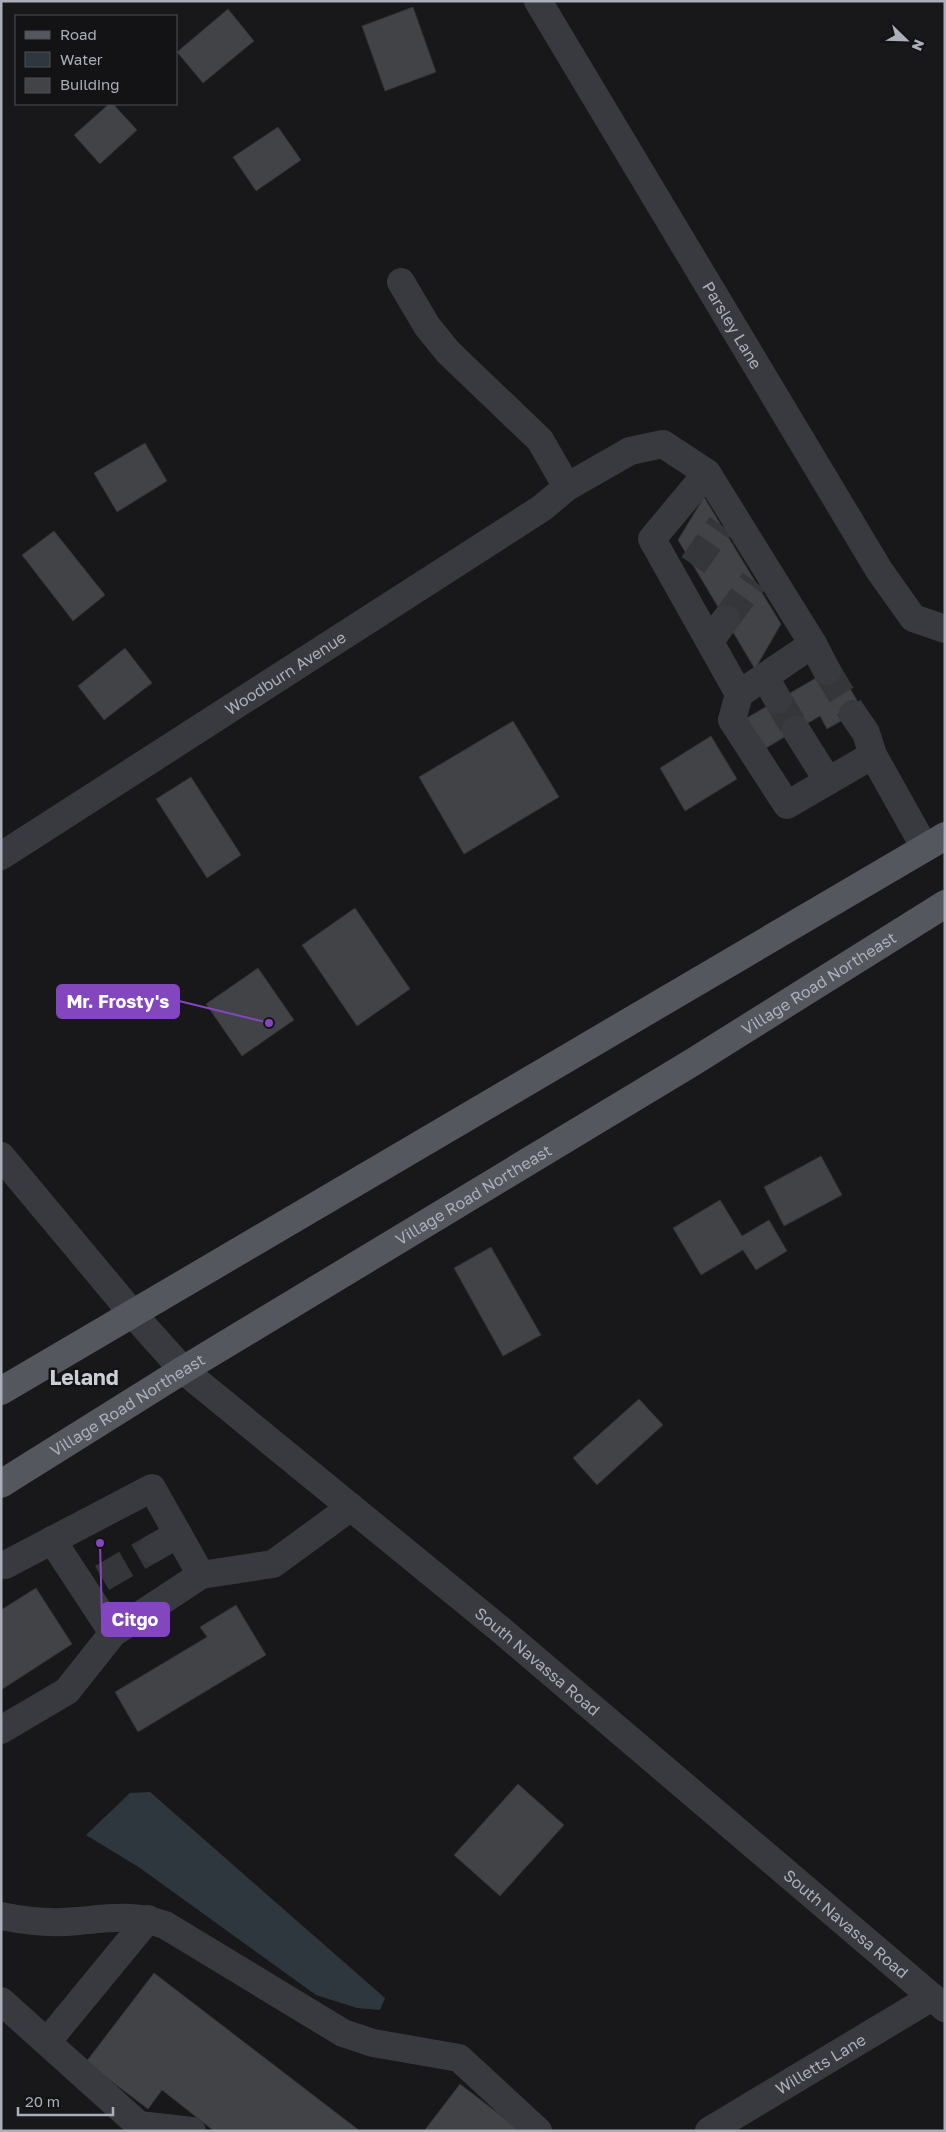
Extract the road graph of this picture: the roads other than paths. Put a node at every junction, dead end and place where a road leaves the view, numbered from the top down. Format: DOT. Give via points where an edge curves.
graph roads {
  1 [pos="538,1"];
  2 [pos="401,282"];
  3 [pos="706,473"];
  4 [pos="567,487"];
  5 [pos="945,629"];
  6 [pos="813,644"];
  7 [pos="828,671"];
  8 [pos="765,677"];
  9 [pos="739,694"];
  10 [pos="778,700"];
  11 [pos="853,714"];
  12 [pos="796,730"];
  13 [pos="873,755"];
  14 [pos="828,781"];
  15 [pos="935,842"];
  16 [pos="1,856"];
  17 [pos="945,904"];
  18 [pos="1,1156"];
  19 [pos="132,1313"];
  20 [pos="183,1370"];
  21 [pos="1,1392"];
  22 [pos="1,1484"];
  23 [pos="351,1507"];
  24 [pos="178,1534"];
  25 [pos="52,1540"];
  26 [pos="152,1549"];
  27 [pos="3,1563"];
  28 [pos="201,1575"];
  29 [pos="113,1633"];
  30 [pos="1,1730"];
  31 [pos="148,1919"];
  32 [pos="4,1924"];
  33 [pos="1,2001"];
  34 [pos="938,2003"];
  35 [pos="47,2042"];
  36 [pos="192,2131"];
  37 [pos="538,2131"];
  38 [pos="709,2131"];
  1 -- 5 [label="street, Parsley Lane" via="879,570 913,618"];
  2 -- 4 [label="street" via="427,326 448,352 540,440"];
  3 -- 4 [label="street, Woodburn Avenue" via="662,444 630,451"];
  3 -- 6 [label="street" via="726,519 760,574"];
  3 -- 9 [label="street" via="652,539 686,575 718,630"];
  4 -- 16 [label="street, Woodburn Avenue" via="542,508"];
  6 -- 7 [label="street"];
  6 -- 8 [label="street"];
  8 -- 9 [label="street"];
  8 -- 10 [label="street"];
  9 -- 14 [label="street" via="732,720 787,805"];
  11 -- 13 [label="street" via="866,734"];
  12 -- 14 [label="street"];
  13 -- 14 [label="street"];
  13 -- 15 [label="street"];
  15 -- 19 [label="main road"];
  17 -- 20 [label="main road, Village Road Northeast" via="613,1111"];
  18 -- 19 [label="street, South Navassa Road"];
  19 -- 20 [label="street, South Navassa Road"];
  19 -- 21 [label="main road"];
  20 -- 22 [label="main road, Village Road Northeast"];
  20 -- 23 [label="street, South Navassa Road"];
  23 -- 28 [label="street" via="273,1564"];
  23 -- 34 [label="street, South Navassa Road" via="501,1630"];
  24 -- 25 [label="street" via="152,1488"];
  24 -- 26 [label="street"];
  24 -- 28 [label="street"];
  25 -- 27 [label="street"];
  25 -- 29 [label="street" via="93,1584"];
  28 -- 29 [label="street"];
  29 -- 30 [label="street" via="67,1691"];
  31 -- 32 [label="street" via="101,1918 77,1922"];
  31 -- 35 [label="street"];
  31 -- 37 [label="street" via="165,1925 342,2033 373,2043 460,2058"];
  33 -- 35 [label="street"];
  34 -- 38 [label="street, Willetts Lane"];
  35 -- 36 [label="street" via="139,2125"];
}
